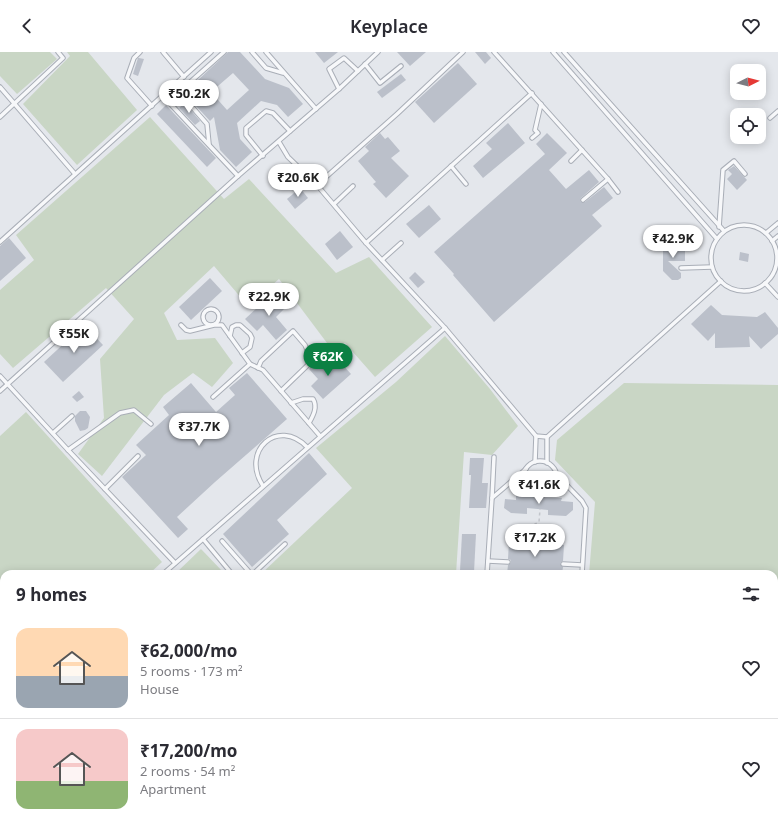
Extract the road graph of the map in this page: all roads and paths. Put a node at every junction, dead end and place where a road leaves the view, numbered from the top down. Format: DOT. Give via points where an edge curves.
graph roads {
  1 [pos="58,52"];
  2 [pos="140,52"];
  3 [pos="163,52"];
  4 [pos="211,52"];
  5 [pos="224,52"];
  6 [pos="252,52"];
  7 [pos="266,52"];
  8 [pos="378,52"];
  9 [pos="463,52"];
  10 [pos="494,52"];
  11 [pos="553,52"];
  12 [pos="564,52"];
  13 [pos="365,64"];
  14 [pos="401,66"];
  15 [pos="358,71"];
  16 [pos="284,73"];
  17 [pos="184,77"];
  18 [pos="0,87"];
  19 [pos="339,89"];
  20 [pos="532,93"];
  21 [pos="164,96"];
  22 [pos="16,104"];
  23 [pos="541,104"];
  24 [pos="152,106"];
  25 [pos="316,109"];
  26 [pos="778,111"];
  27 [pos="0,117"];
  28 [pos="770,118"];
  29 [pos="290,131"];
  30 [pos="532,138"];
  31 [pos="279,142"];
  32 [pos="209,144"];
  33 [pos="582,150"];
  34 [pos="263,156"];
  35 [pos="571,161"];
  36 [pos="451,166"];
  37 [pos="75,174"];
  38 [pos="745,174"];
  39 [pos="238,176"];
  40 [pos="608,179"];
  41 [pos="466,184"];
  42 [pos="317,185"];
  43 [pos="353,186"];
  44 [pos="618,192"];
  45 [pos="583,200"];
  46 [pos="334,204"];
  47 [pos="778,223"];
  48 [pos="719,227"];
  49 [pos="724,232"];
  50 [pos="766,233"];
  51 [pos="778,236"];
  52 [pos="717,239"];
  53 [pos="772,241"];
  54 [pos="0,242"];
  55 [pos="366,243"];
  56 [pos="401,243"];
  57 [pos="382,260"];
  58 [pos="712,267"];
  59 [pos="681,268"];
  60 [pos="721,281"];
  61 [pos="765,283"];
  62 [pos="778,297"];
  63 [pos="214,325"];
  64 [pos="181,326"];
  65 [pos="445,328"];
  66 [pos="230,336"];
  67 [pos="242,353"];
  68 [pos="250,364"];
  69 [pos="258,368"];
  70 [pos="0,376"];
  71 [pos="8,385"];
  72 [pos="0,391"];
  73 [pos="281,391"];
  74 [pos="213,397"];
  75 [pos="291,403"];
  76 [pos="72,416"];
  77 [pos="309,423"];
  78 [pos="151,424"];
  79 [pos="53,434"];
  80 [pos="320,436"];
  81 [pos="536,436"];
  82 [pos="546,437"];
  83 [pos="307,448"];
  84 [pos="68,450"];
  85 [pos="138,456"];
  86 [pos="494,457"];
  87 [pos="535,462"];
  88 [pos="547,462"];
  89 [pos="526,469"];
  90 [pos="556,474"];
  91 [pos="263,486"];
  92 [pos="105,489"];
  93 [pos="492,498"];
  94 [pos="540,509"];
  95 [pos="203,539"];
  96 [pos="222,541"];
  97 [pos="534,543"];
  98 [pos="285,544"];
  99 [pos="488,561"];
  100 [pos="508,562"];
  101 [pos="175,564"];
  102 [pos="563,564"];
  103 [pos="582,565"];
  104 [pos="168,570"];
  105 [pos="229,570"];
  106 [pos="248,570"];
  107 [pos="256,570"];
  108 [pos="487,570"];
  109 [pos="582,570"];
  1 -- 22 [label="lane" via="63,58"];
  2 -- 24 [label="lane" via="134,58 127,78"];
  3 -- 17 [label="lane"];
  4 -- 17 [label="lane"];
  5 -- 32 [label="lane" via="179,92 207,124"];
  6 -- 16 [label="lane" via="266,68"];
  7 -- 16 [label="lane"];
  8 -- 13 [label="lane"];
  9 -- 42 [label="lane"];
  10 -- 20 [label="lane"];
  11 -- 52 [label="lane"];
  12 -- 48 [label="lane"];
  13 -- 14 [label="lane" via="380,83"];
  13 -- 15 [label="lane"];
  15 -- 19 [label="lane"];
  15 -- 19 [label="lane" via="344,58 330,70"];
  16 -- 25 [label="lane"];
  17 -- 21 [label="lane"];
  18 -- 22 [label="lane"];
  19 -- 25 [label="lane"];
  20 -- 23 [label="lane"];
  20 -- 36 [label="lane"];
  21 -- 24 [label="lane"];
  21 -- 32 [label="lane"];
  22 -- 27 [label="lane"];
  22 -- 37 [label="lane"];
  23 -- 30 [label="lane" via="535,130 538,133"];
  23 -- 33 [label="lane"];
  24 -- 37 [label="lane"];
  25 -- 29 [label="lane"];
  26 -- 28 [label="lane"];
  29 -- 31 [label="lane"];
  29 -- 34 [label="lane" via="273,112 266,111 246,128 246,135"];
  31 -- 34 [label="lane"];
  31 -- 42 [label="lane" via="288,157"];
  32 -- 39 [label="lane"];
  33 -- 35 [label="lane"];
  33 -- 40 [label="lane"];
  34 -- 39 [label="lane"];
  36 -- 41 [label="lane"];
  36 -- 55 [label="lane"];
  37 -- 54 [label="lane"];
  38 -- 48 [label="lane" via="734,161 723,170"];
  39 -- 71 [label="lane"];
  40 -- 44 [label="lane"];
  40 -- 45 [label="lane"];
  42 -- 46 [label="lane"];
  43 -- 46 [label="lane"];
  46 -- 55 [label="lane"];
  47 -- 50 [label="lane"];
  48 -- 49 [label="lane"];
  49 -- 50 [label="lane" via="732,227 751,225"];
  49 -- 52 [label="lane"];
  50 -- 53 [label="lane"];
  51 -- 53 [label="lane"];
  52 -- 58 [label="lane" via="712,253"];
  53 -- 61 [label="lane" via="776,264"];
  55 -- 57 [label="lane"];
  56 -- 57 [label="lane"];
  57 -- 65 [label="lane"];
  58 -- 59 [label="lane"];
  58 -- 60 [label="lane"];
  60 -- 61 [label="lane" via="733,288 748,290"];
  60 -- 82 [label="lane"];
  61 -- 62 [label="lane"];
  63 -- 63 [label="lane" via="206,324 203,320 203,314 207,310 212,309 218,314 218,322"];
  63 -- 64 [label="lane" via="190,331"];
  63 -- 66 [label="lane" via="222,325"];
  65 -- 80 [label="lane"];
  65 -- 81 [label="lane"];
  66 -- 67 [label="lane"];
  66 -- 67 [label="lane" via="232,327 236,325 240,325 250,334 250,347"];
  67 -- 68 [label="lane"];
  68 -- 69 [label="lane"];
  68 -- 74 [label="lane"];
  69 -- 73 [label="lane" via="263,370"];
  69 -- 73 [label="lane" via="261,360 293,331 305,345 312,361"];
  70 -- 71 [label="lane"];
  71 -- 72 [label="lane"];
  71 -- 79 [label="lane"];
  73 -- 75 [label="lane"];
  75 -- 77 [label="lane"];
  75 -- 77 [label="lane" via="313,399 315,411"];
  76 -- 79 [label="lane"];
  77 -- 80 [label="lane"];
  78 -- 84 [label="lane" via="134,410 120,413"];
  79 -- 84 [label="lane"];
  80 -- 83 [label="lane"];
  81 -- 82 [label="lane"];
  81 -- 87 [label="lane"];
  82 -- 88 [label="lane"];
  83 -- 91 [label="lane"];
  83 -- 91 [label="lane" via="287,436 275,437 266,442 256,460 257,474"];
  84 -- 92 [label="lane"];
  85 -- 92 [label="lane"];
  86 -- 93 [label="lane"];
  87 -- 88 [label="lane"];
  87 -- 89 [label="lane"];
  88 -- 90 [label="lane"];
  89 -- 90 [label="lane" via="523,479 525,485 537,495 552,490 557,480"];
  89 -- 93 [label="lane"];
  90 -- 103 [label="lane" via="586,508"];
  91 -- 95 [label="lane"];
  92 -- 101 [label="lane"];
  93 -- 99 [label="lane"];
  94 -- 97 [label="path" via="539,522 535,524"];
  95 -- 101 [label="lane"];
  95 -- 105 [label="lane"];
  96 -- 106 [label="lane"];
  98 -- 107 [label="lane"];
  99 -- 100 [label="lane"];
  99 -- 108 [label="lane"];
  101 -- 104 [label="lane"];
  102 -- 103 [label="lane"];
  103 -- 109 [label="lane"];
}
